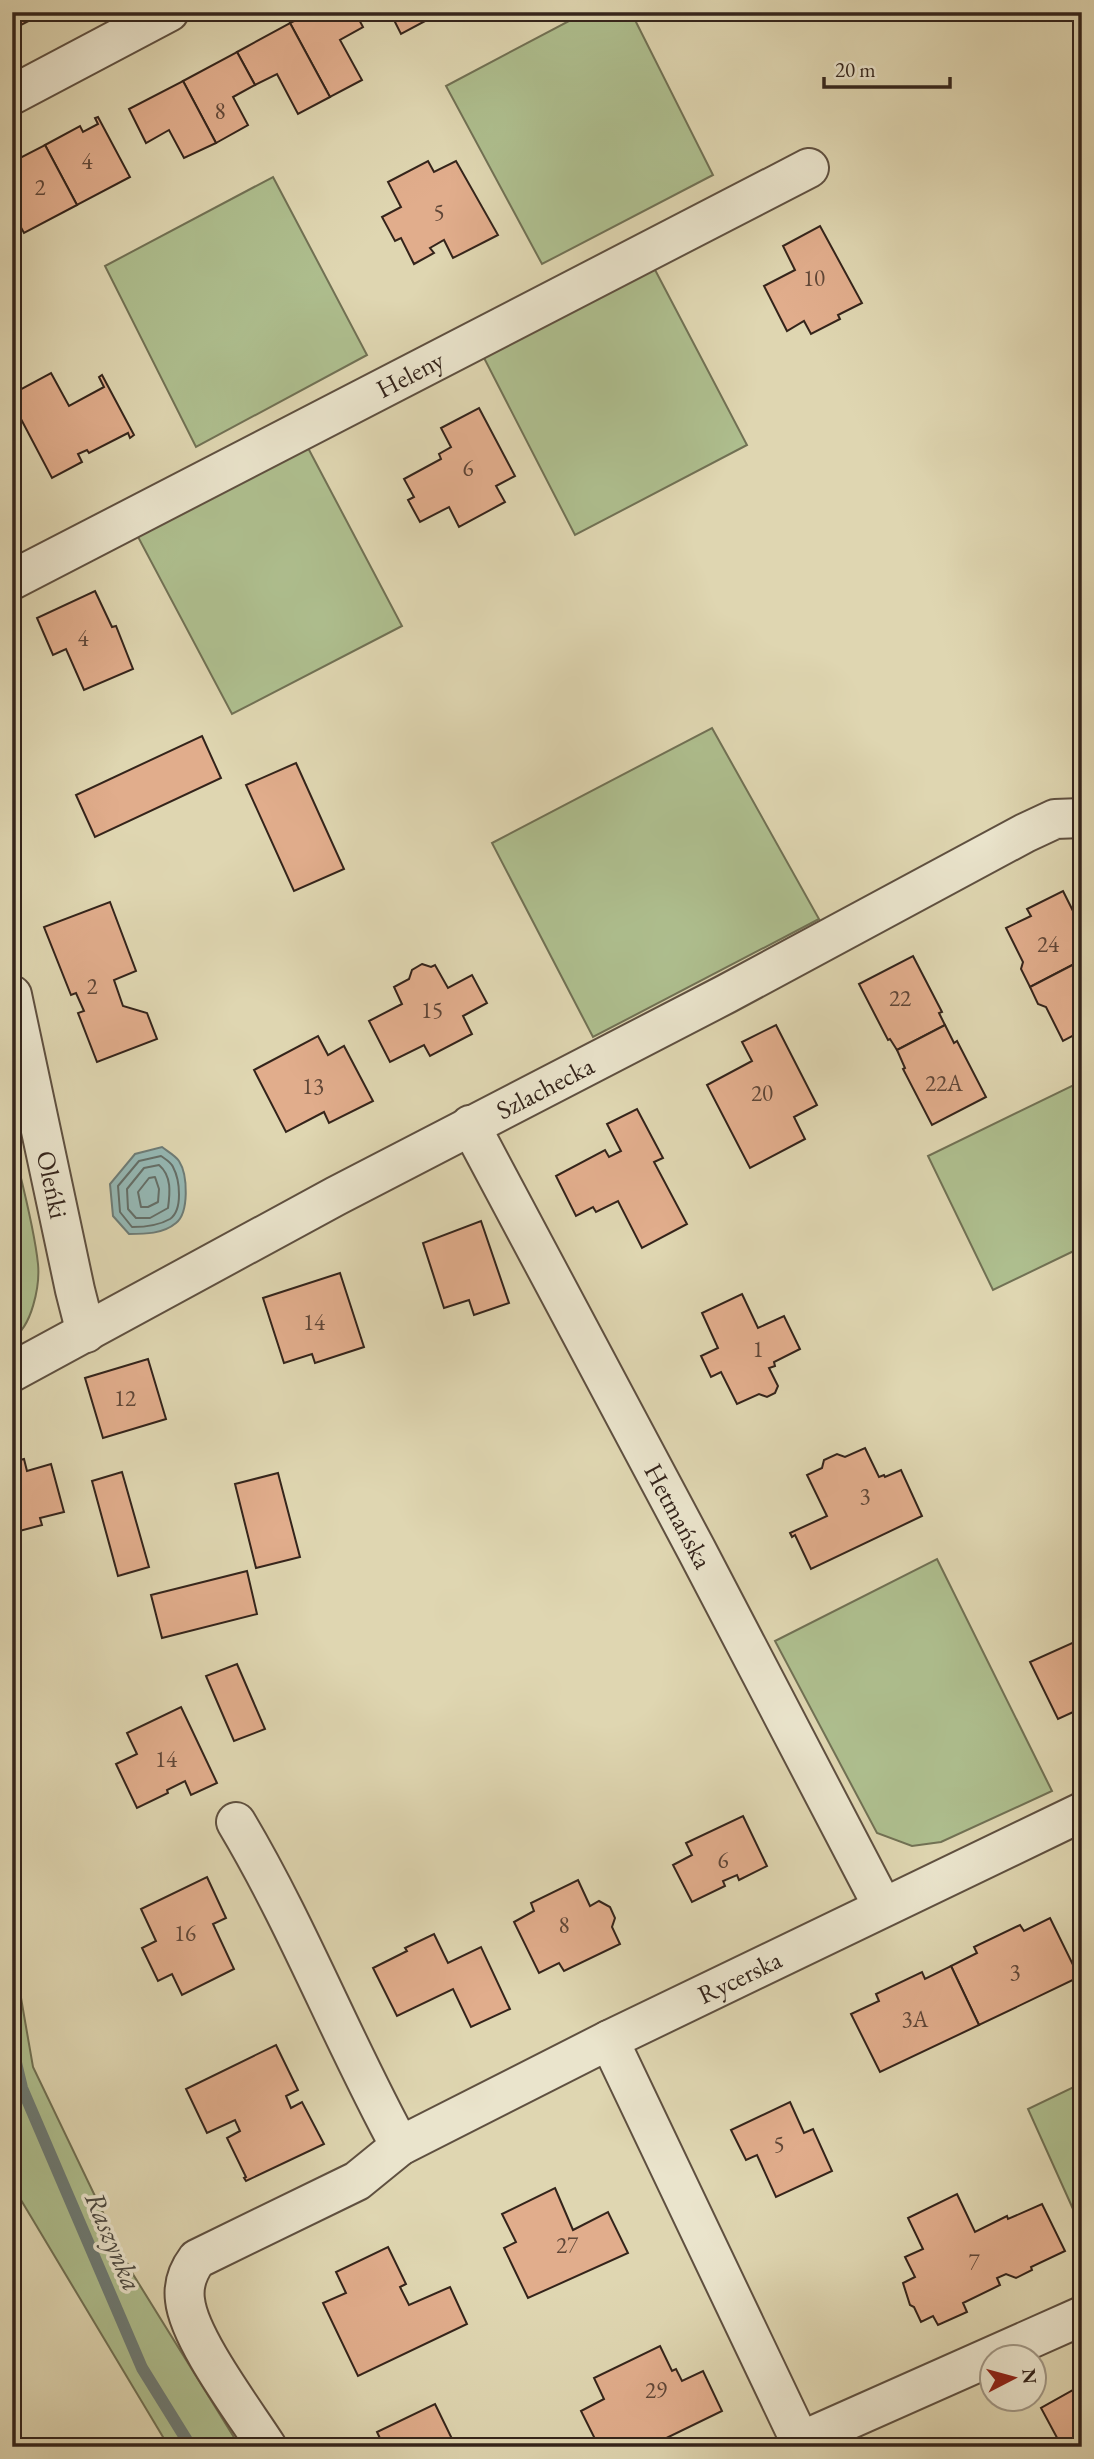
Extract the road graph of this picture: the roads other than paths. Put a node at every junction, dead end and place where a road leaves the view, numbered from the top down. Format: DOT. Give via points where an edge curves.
graph roads {
  1 [pos="169,12"];
  2 [pos="12,95"];
  3 [pos="809,168"];
  4 [pos="12,580"];
  5 [pos="1082,817"];
  6 [pos="12,995"];
  7 [pos="470,1125"];
  8 [pos="86,1333"];
  9 [pos="12,1372"];
  10 [pos="1082,1812"];
  11 [pos="236,1822"];
  12 [pos="883,1907"];
  13 [pos="609,2040"];
  14 [pos="400,2146"];
  15 [pos="1082,2316"];
  16 [pos="802,2444"];
  17 [pos="267,2447"];
  1 -- 2 [label="street"];
  3 -- 4 [label="street, Heleny"];
  5 -- 7 [label="street, Szlachecka" via="1055,820 1025,833"];
  6 -- 8 [label="street, Oleńki"];
  7 -- 8 [label="street, Szlachecka"];
  7 -- 12 [label="street, Hetmańska"];
  8 -- 9 [label="street, Szlachecka"];
  10 -- 12 [label="street, Rycerska"];
  11 -- 14 [label="street" via="263,1866"];
  12 -- 13 [label="street, Rycerska"];
  13 -- 14 [label="street, Rycerska"];
  13 -- 16 [label="street"];
  14 -- 17 [label="street, Rycerska" via="357,2181 197,2259 187,2276 185,2299 192,2326"];
  15 -- 16 [label="street"];
}
